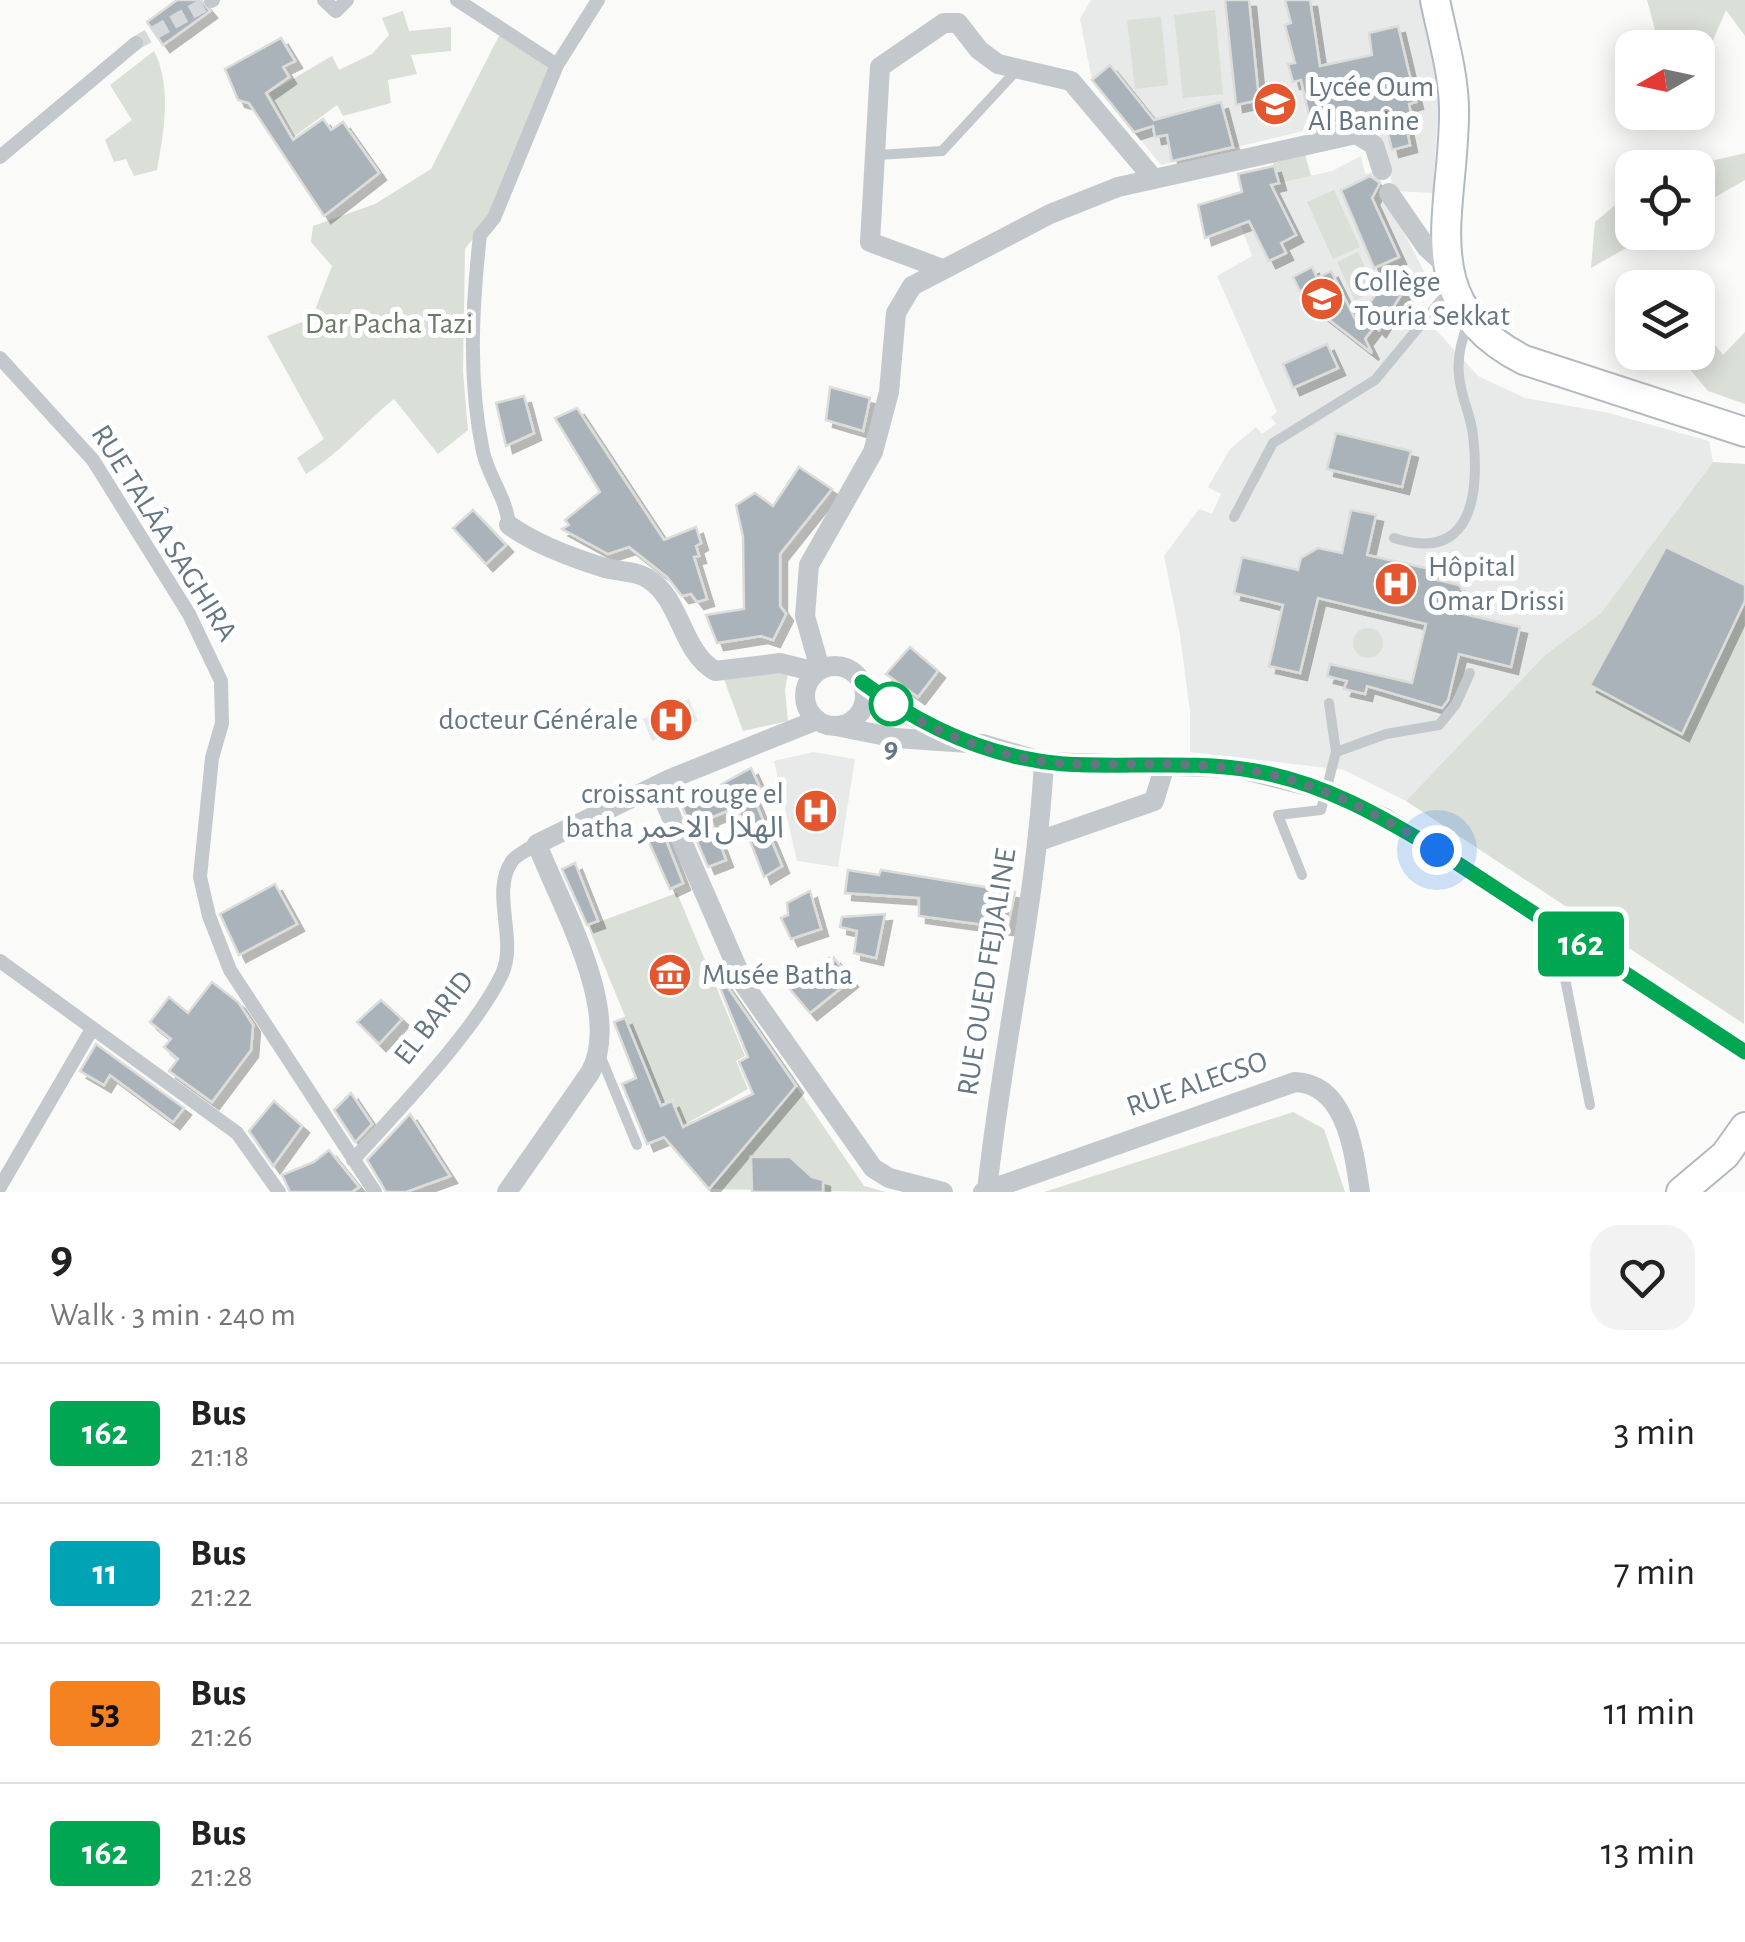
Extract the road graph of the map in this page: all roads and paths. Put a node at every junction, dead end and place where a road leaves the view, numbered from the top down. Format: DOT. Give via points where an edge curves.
graph roads {
  1 [pos="324,0"];
  2 [pos="347,0"];
  3 [pos="458,0"];
  4 [pos="598,0"];
  5 [pos="1434,0"];
  6 [pos="136,42"];
  7 [pos="558,66"];
  8 [pos="1017,70"];
  9 [pos="878,154"];
  10 [pos="0,157"];
  11 [pos="1382,170"];
  12 [pos="1154,178"];
  13 [pos="1390,193"];
  14 [pos="940,268"];
  15 [pos="1449,276"];
  16 [pos="1470,316"];
  17 [pos="0,358"];
  18 [pos="1745,432"];
  19 [pos="1234,518"];
  20 [pos="509,525"];
  21 [pos="1394,538"];
  22 [pos="818,670"];
  23 [pos="1470,673"];
  24 [pos="862,682"];
  25 [pos="1329,703"];
  26 [pos="826,723"];
  27 [pos="959,741"];
  28 [pos="1336,752"];
  29 [pos="1044,762"];
  30 [pos="1165,765"];
  31 [pos="658,786"];
  32 [pos="1328,791"];
  33 [pos="1038,841"];
  34 [pos="537,844"];
  35 [pos="1302,875"];
  36 [pos="1555,927"];
  37 [pos="0,961"];
  38 [pos="92,1029"];
  39 [pos="1745,1052"];
  40 [pos="600,1055"];
  41 [pos="1590,1105"];
  42 [pos="1745,1128"];
  43 [pos="637,1145"];
  44 [pos="353,1160"];
  45 [pos="0,1187"];
  46 [pos="985,1191"];
  47 [pos="280,1192"];
  48 [pos="375,1192"];
  49 [pos="507,1192"];
  50 [pos="943,1192"];
  51 [pos="1360,1192"];
  52 [pos="1680,1192"];
  1 -- 2 [label="street" via="336,11"];
  3 -- 7 [label="street"];
  4 -- 7 [label="street"];
  5 -- 15 [label="main road" via="1454,106"];
  6 -- 10 [label="street"];
  7 -- 20 [label="street" via="494,218 480,235 475,276 472,389 484,458 506,502"];
  8 -- 9 [label="lane" via="942,151"];
  8 -- 9 [label="street" via="989,59 958,23 944,23 880,67"];
  8 -- 12 [label="street" via="1072,82"];
  9 -- 14 [label="street" via="870,242"];
  11 -- 12 [label="street" via="1374,146 1356,134"];
  12 -- 14 [label="street" via="1078,202"];
  13 -- 15 [label="street"];
  14 -- 22 [label="street" via="912,286 898,307 889,392 872,452 809,565 805,616"];
  15 -- 16 [label="main road"];
  15 -- 19 [label="lane" via="1375,380 1273,444"];
  16 -- 18 [label="main road" via="1524,360"];
  16 -- 21 [label="lane" via="1459,348 1473,433 1465,520 1450,541 1435,545"];
  17 -- 44 [label="street, RUE TALÂA SAGHIRA" via="93,460 190,614 221,681 202,893 230,970"];
  20 -- 22 [label="street" via="580,559 650,580 694,654 715,672 780,663"];
  22 -- 24 [label="street" via="844,667"];
  22 -- 26 [label="street" via="804,698"];
  23 -- 28 [label="lane" via="1439,725"];
  24 -- 26 [label="street" via="861,711 853,720"];
  24 -- 27 [label="street"];
  25 -- 28 [label="lane"];
  26 -- 27 [label="street" via="896,738"];
  26 -- 31 [label="street"];
  27 -- 29 [label="street"];
  28 -- 32 [label="lane"];
  29 -- 30 [label="street"];
  29 -- 33 [label="street, RUE OUED FEJJALINE"];
  30 -- 32 [label="street" via="1236,768"];
  30 -- 33 [label="street" via="1154,801"];
  31 -- 34 [label="street"];
  31 -- 50 [label="street" via="734,964 766,1020 878,1172"];
  32 -- 35 [label="lane" via="1316,813 1278,815"];
  32 -- 36 [label="street" via="1385,818"];
  33 -- 46 [label="street, RUE OUED FEJJALINE"];
  34 -- 40 [label="street" via="593,986"];
  34 -- 44 [label="street, EL BARID" via="512,861 507,875 510,940 503,972 478,1014"];
  36 -- 39 [label="street"];
  36 -- 41 [label="lane"];
  37 -- 38 [label="street"];
  38 -- 45 [label="street"];
  38 -- 47 [label="street" via="237,1133"];
  40 -- 43 [label="lane"];
  40 -- 49 [label="street"];
  42 -- 52 [label="main road" via="1725,1155"];
  44 -- 48 [label="street, RUE TALÂA SAGHIRA"];
  46 -- 51 [label="street, RUE ALECSO" via="1302,1082 1322,1091 1338,1111"];
}
